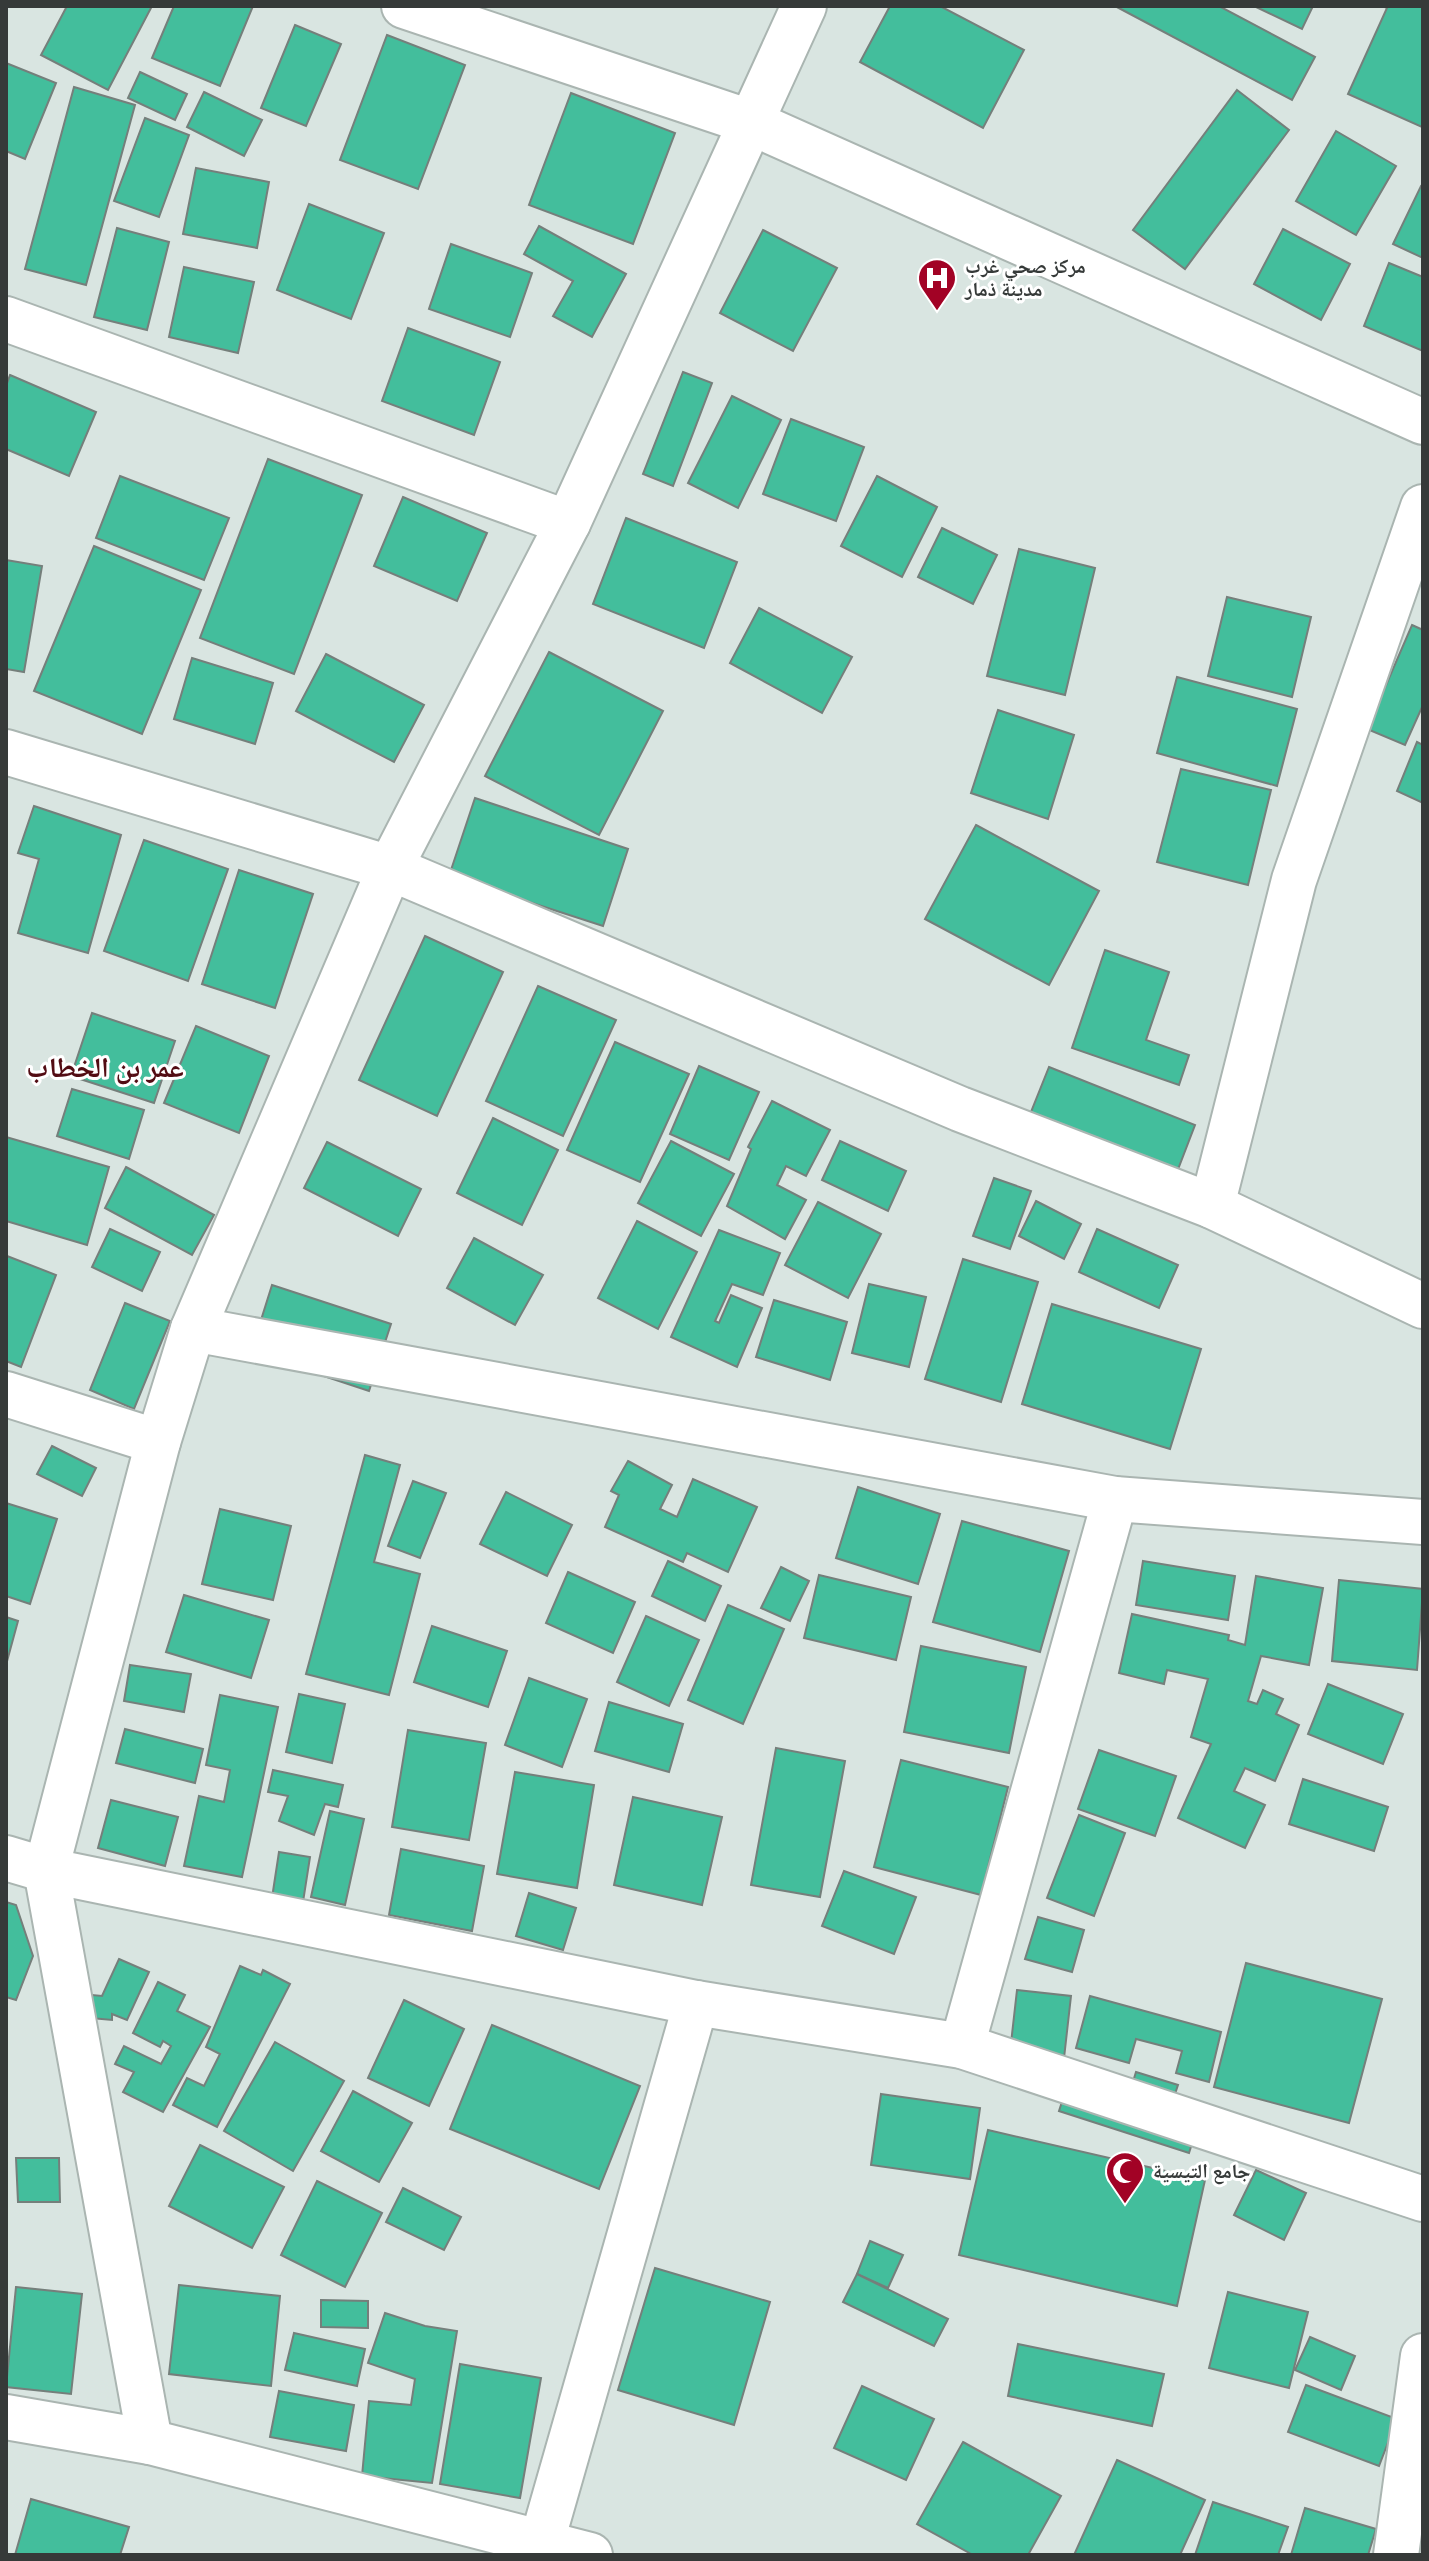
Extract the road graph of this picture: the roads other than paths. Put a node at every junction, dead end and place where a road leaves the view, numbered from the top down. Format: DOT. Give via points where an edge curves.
graph roads {
  1 [pos="404,6"];
  2 [pos="804,6"];
  3 [pos="750,122"];
  4 [pos="6,319"];
  5 [pos="1423,422"];
  6 [pos="1423,507"];
  7 [pos="568,523"];
  8 [pos="6,752"];
  9 [pos="390,868"];
  10 [pos="1212,1206"];
  11 [pos="1423,1306"];
  12 [pos="193,1329"];
  13 [pos="6,1394"];
  14 [pos="158,1442"];
  15 [pos="1115,1499"];
  16 [pos="1423,1522"];
  17 [pos="26,1864"];
  18 [pos="696,2003"];
  19 [pos="962,2046"];
  20 [pos="1423,2199"];
  21 [pos="1423,2356"];
  22 [pos="6,2417"];
  23 [pos="150,2442"];
  24 [pos="540,2550"];
  25 [pos="590,2555"];
  26 [pos="1396,2555"];
  1 -- 3 [label="street"];
  2 -- 3 [label="street"];
  3 -- 5 [label="street"];
  3 -- 7 [label="street"];
  4 -- 7 [label="street"];
  6 -- 10 [label="street" via="1294,880"];
  7 -- 9 [label="street"];
  8 -- 9 [label="street"];
  9 -- 10 [label="street" via="960,1109"];
  9 -- 12 [label="street"];
  10 -- 11 [label="street"];
  12 -- 14 [label="street"];
  12 -- 15 [label="street"];
  13 -- 14 [label="street"];
  14 -- 17 [label="street"];
  15 -- 16 [label="street"];
  15 -- 19 [label="street"];
  17 -- 18 [label="street"];
  17 -- 23 [label="street"];
  18 -- 19 [label="street"];
  18 -- 24 [label="street"];
  19 -- 20 [label="street"];
  21 -- 26 [label="street"];
  22 -- 23 [label="street"];
  23 -- 24 [label="street"];
  24 -- 25 [label="street"];
}
